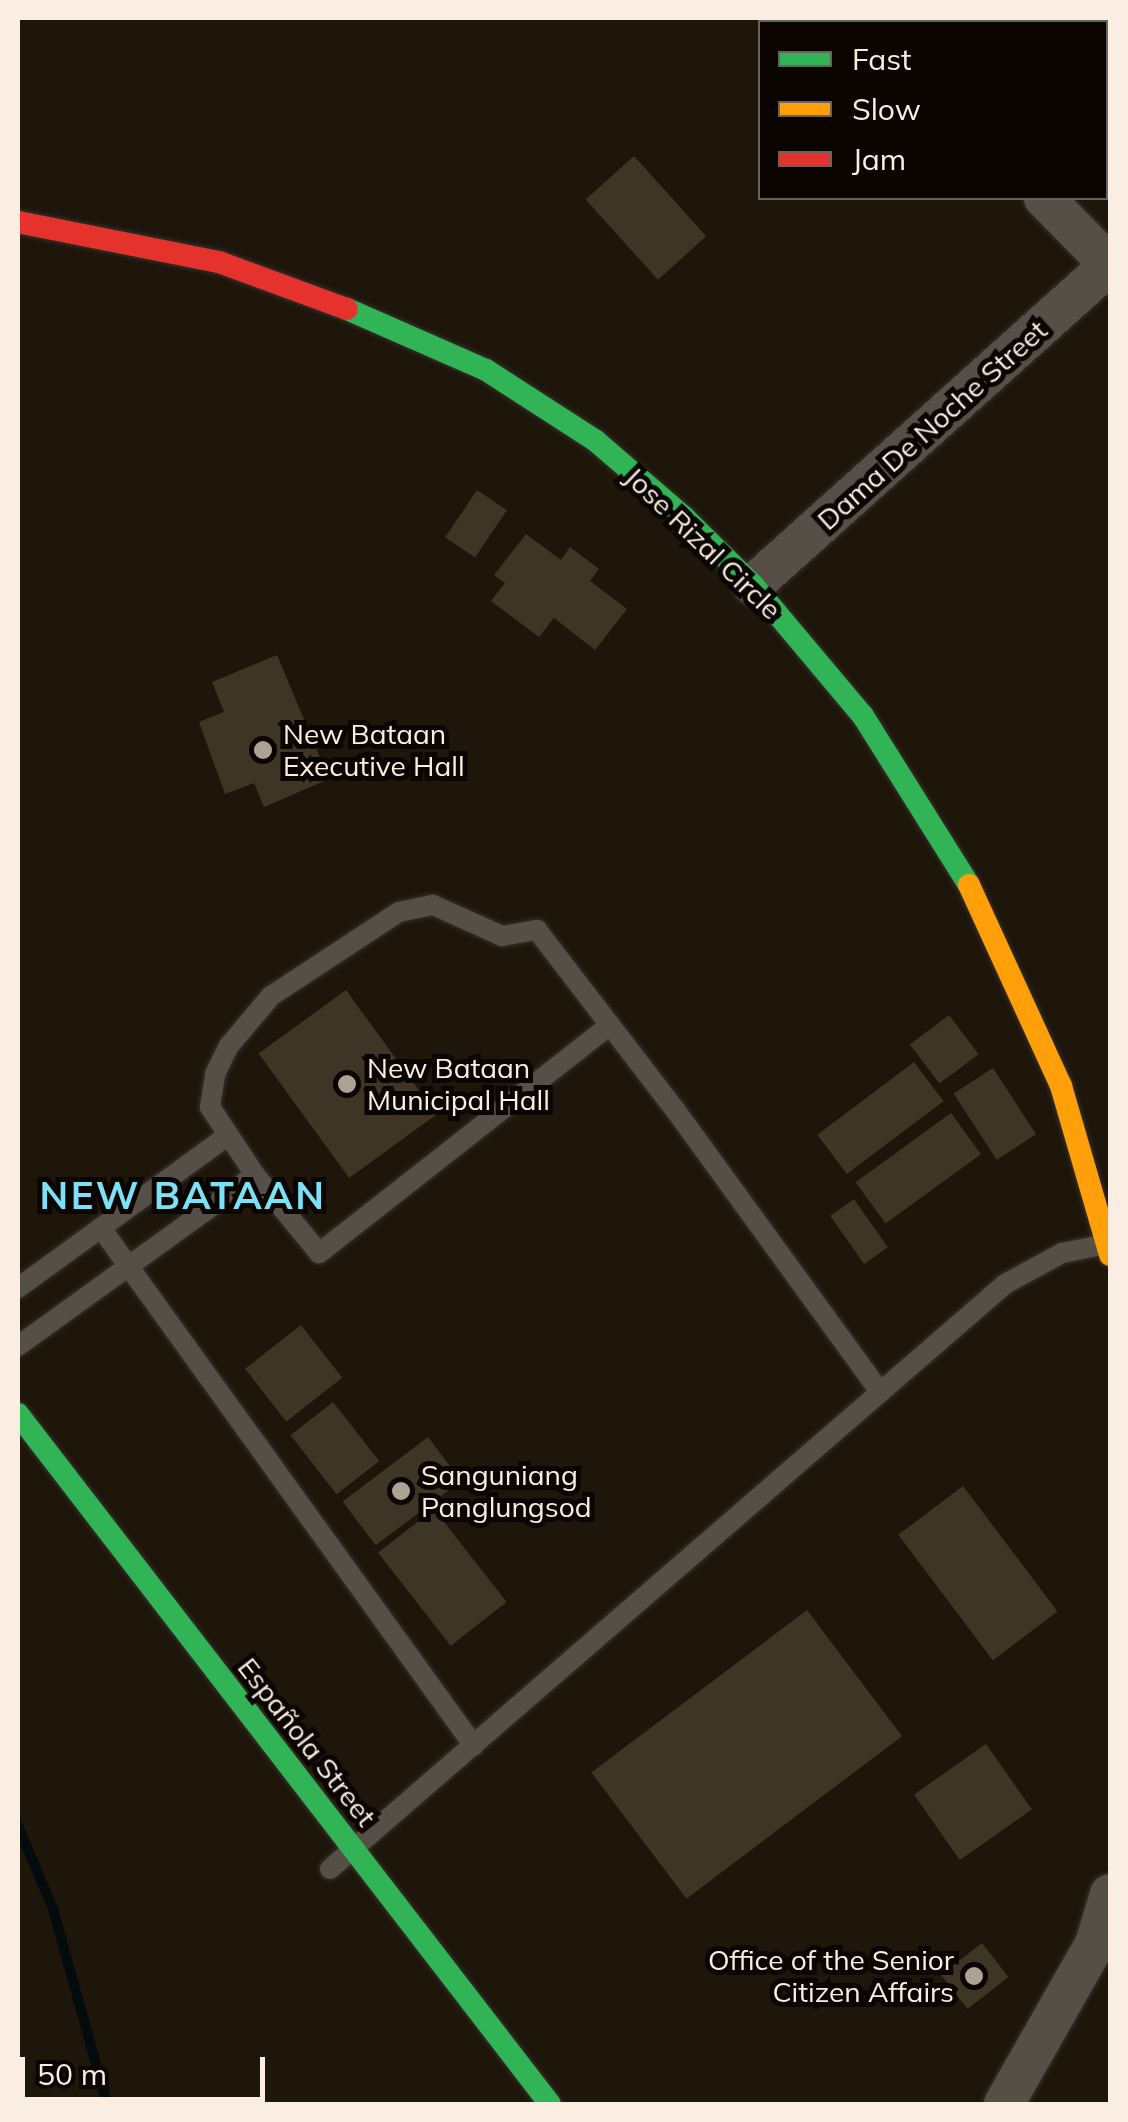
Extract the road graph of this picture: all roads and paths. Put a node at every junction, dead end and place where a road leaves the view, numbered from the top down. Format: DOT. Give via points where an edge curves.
graph roads {
  1 [pos="1046,200"];
  2 [pos="18,222"];
  3 [pos="1110,265"];
  4 [pos="752,584"];
  5 [pos="610,1025"];
  6 [pos="227,1136"];
  7 [pos="255,1176"];
  8 [pos="101,1228"];
  9 [pos="1110,1249"];
  10 [pos="127,1267"];
  11 [pos="18,1288"];
  12 [pos="18,1346"];
  13 [pos="880,1392"];
  14 [pos="18,1414"];
  15 [pos="474,1746"];
  16 [pos="352,1850"];
  17 [pos="330,1869"];
  18 [pos="1110,1894"];
  19 [pos="550,2104"];
  20 [pos="1004,2104"];
  1 -- 3 [label="street"];
  2 -- 4 [label="street, Jose Rizal Circle" via="220,262 374,318 486,370 596,441"];
  3 -- 4 [label="street, Dama De Noche Street"];
  4 -- 9 [label="street, Jose Rizal Circle" via="863,716 954,852 1061,1086"];
  5 -- 6 [label="lane" via="538,930 502,936 433,905 399,912 271,996 228,1046 210,1107"];
  5 -- 7 [label="lane" via="326,1250 312,1252"];
  5 -- 13 [label="lane"];
  6 -- 7 [label="lane"];
  6 -- 8 [label="lane"];
  7 -- 10 [label="lane"];
  8 -- 10 [label="lane"];
  8 -- 11 [label="lane"];
  9 -- 13 [label="lane" via="1034,1265"];
  10 -- 12 [label="lane"];
  10 -- 15 [label="lane"];
  13 -- 15 [label="lane"];
  14 -- 16 [label="street, Española Street"];
  15 -- 16 [label="lane"];
  16 -- 17 [label="lane"];
  16 -- 19 [label="street, Española Street"];
  18 -- 20 [label="street" via="1094,1944"];
}
